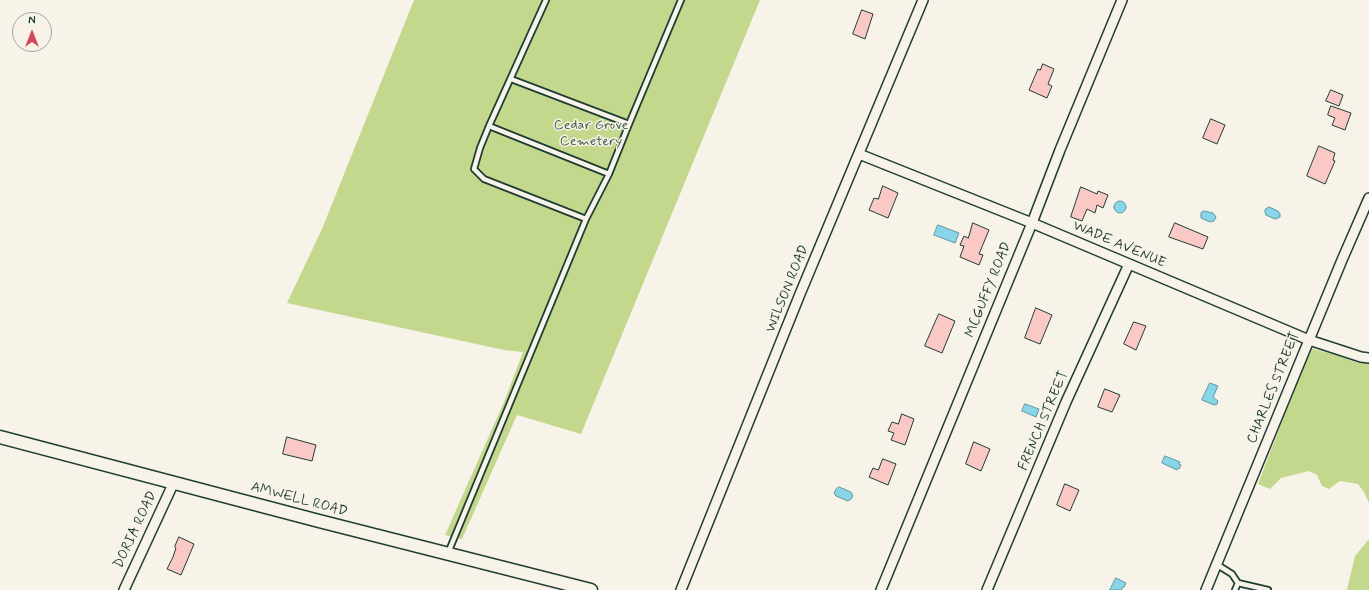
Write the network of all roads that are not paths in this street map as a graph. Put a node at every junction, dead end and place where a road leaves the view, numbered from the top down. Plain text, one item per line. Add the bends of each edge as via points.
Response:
1 (546, 0) edge
2 (682, 0) edge
3 (923, 0) edge
4 (1122, 0) edge
5 (511, 79) junction
6 (628, 124) junction
7 (489, 126) junction
8 (860, 154) junction
9 (610, 174) junction
10 (1369, 198) edge
11 (586, 218) junction
12 (1032, 223) junction
13 (1129, 264) junction
14 (1309, 340) junction
15 (1369, 358) edge
16 (0, 437) edge
17 (174, 482) junction
18 (448, 554) junction
19 (1216, 564) junction
20 (1238, 583) junction
21 (124, 590) edge
22 (591, 590) edge
23 (681, 590) edge
24 (881, 590) edge
25 (987, 590) edge
26 (1206, 590) edge
27 (1236, 590) edge
28 (1268, 590) edge

1 - 5 lane
2 - 6 lane
3 - 8 street, WILSON ROAD
4 - 12 street, MCGUFFY ROAD
5 - 6 lane
5 - 7 lane
6 - 9 lane
7 - 9 lane
7 - 11 lane via 474,169 484,179
8 - 12 street, WADE AVENUE
8 - 23 street, WILSON ROAD via 800,294
9 - 11 lane
10 - 14 street, CHARLES STREET
11 - 18 lane
12 - 13 street, WADE AVENUE
12 - 24 street, MCGUFFY ROAD
13 - 14 street, WADE AVENUE
13 - 25 street, FRENCH STREET via 1066,402
14 - 15 street, WADE AVENUE
14 - 19 street, CHARLES STREET
16 - 17 main road, AMWELL ROAD
17 - 18 main road, AMWELL ROAD
17 - 21 street, DORIA ROAD
18 - 22 main road, AMWELL ROAD
19 - 20 lane via 1232,574
19 - 26 street, CHARLES STREET
20 - 27 lane
20 - 28 lane

